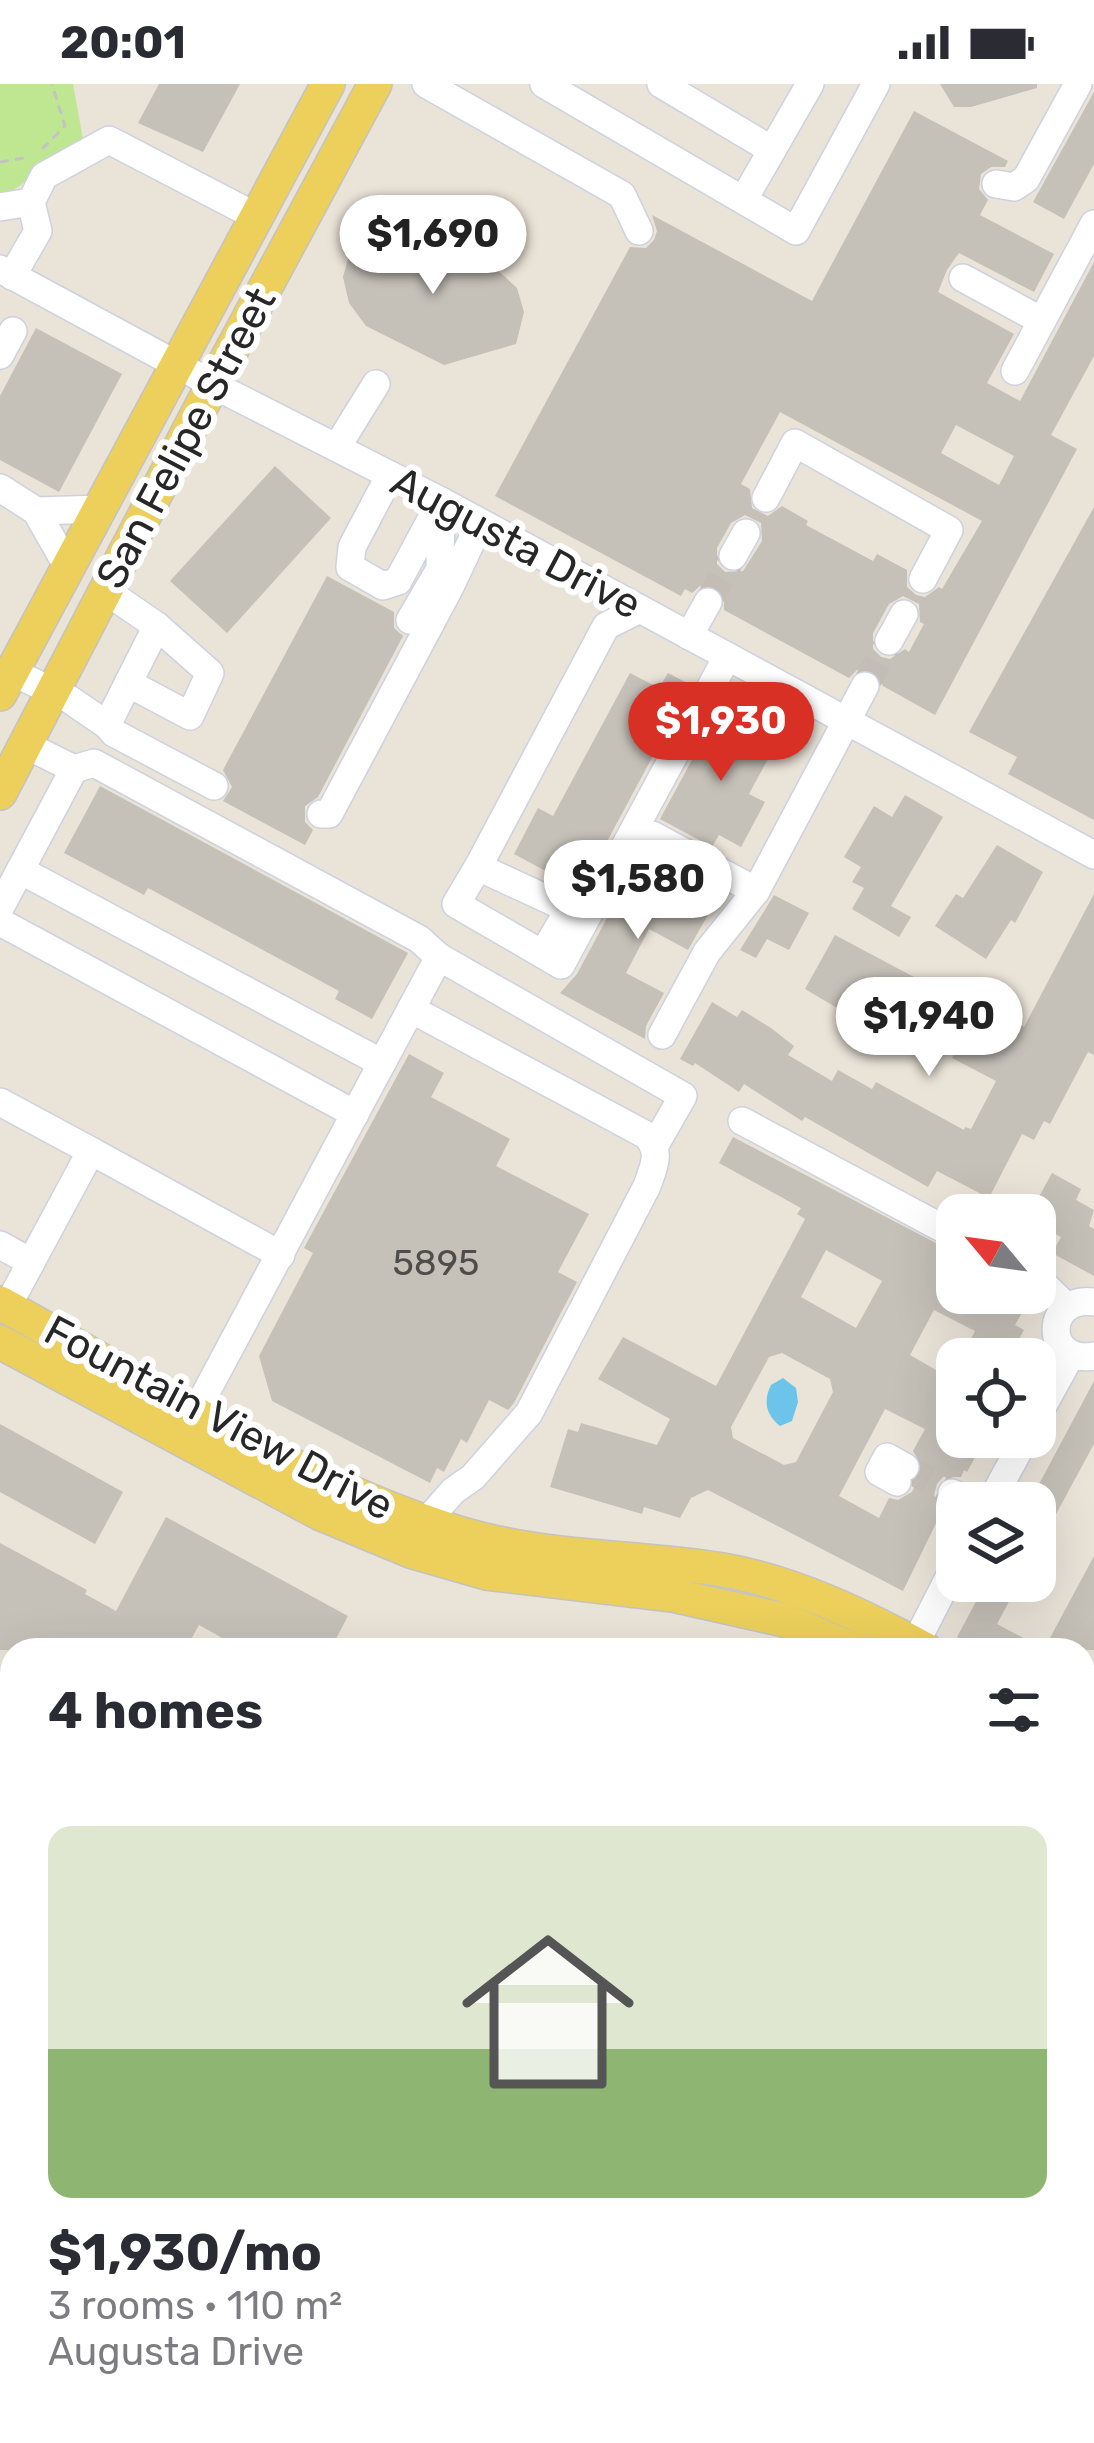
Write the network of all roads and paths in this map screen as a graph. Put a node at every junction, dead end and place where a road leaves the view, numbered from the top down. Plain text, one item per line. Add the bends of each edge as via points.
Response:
1 (52, 84) edge
2 (328, 84) edge
3 (375, 84) edge
4 (426, 84) edge
5 (661, 84) edge
6 (809, 84) edge
7 (876, 84) edge
8 (1078, 84) edge
9 (551, 86) edge
10 (772, 150) junction
11 (0, 162) edge
12 (996, 184) dead end
13 (744, 200) junction
14 (31, 202) junction
15 (0, 207) edge
16 (257, 217) junction
17 (1094, 224) edge
18 (638, 232) dead end
19 (6, 273) edge
20 (963, 278) dead end
21 (1042, 321) junction
22 (178, 366) junction
23 (1016, 371) dead end
24 (376, 384) dead end
25 (213, 385) junction
26 (337, 447) junction
27 (390, 475) junction
28 (0, 488) edge
29 (766, 498) dead end
30 (441, 501) junction
31 (100, 509) junction
32 (36, 511) junction
33 (480, 523) junction
34 (68, 567) junction
35 (923, 579) dead end
36 (106, 591) junction
37 (708, 602) tunnel mouth
38 (640, 609) junction
39 (904, 614) dead end
40 (410, 620) dead end
41 (157, 626) junction
42 (689, 636) junction
43 (890, 640) tunnel mouth
44 (727, 657) junction
45 (6, 683) edge
46 (128, 683) junction
47 (865, 686) tunnel mouth
48 (54, 691) junction
49 (846, 722) junction
50 (107, 725) junction
51 (26, 745) junction
52 (74, 770) junction
53 (214, 786) dead end
54 (0, 793) edge
55 (321, 814) dead end
56 (652, 836) dead end
57 (1094, 855) edge
58 (478, 867) junction
59 (20, 870) junction
60 (756, 891) junction
61 (0, 908) edge
62 (0, 922) edge
63 (543, 954) junction
64 (439, 957) junction
65 (411, 1009) junction
66 (662, 1035) dead end
67 (382, 1063) junction
68 (0, 1102) edge
69 (355, 1114) junction
70 (742, 1121) dead end
71 (655, 1145) junction
72 (92, 1150) junction
73 (936, 1225) edge
74 (0, 1245) edge
75 (281, 1255) junction
76 (31, 1262) junction
77 (1080, 1304) edge
78 (3, 1305) edge
79 (0, 1342) edge
80 (1082, 1355) edge
81 (1056, 1391) edge
82 (194, 1413) junction
83 (419, 1537) junction
84 (596, 1570) junction
85 (939, 1602) edge
86 (826, 1638) edge
87 (897, 1638) edge
88 (923, 1638) edge

1 - 11 path via 64,126 34,157
2 - 16 main road, San Felipe Street
3 - 25 main road, San Felipe Street
4 - 18 street via 622,195
5 - 10 street
6 - 10 street
7 - 13 street via 796,231
8 - 12 street via 1026,179
9 - 13 street
10 - 13 street
14 - 15 street
14 - 16 street via 44,176 109,140
14 - 19 street via 38,230
16 - 22 main road, San Felipe Street
17 - 21 street
19 - 22 street, Augusta Drive
20 - 21 street
21 - 23 street
22 - 25 street, Augusta Drive
22 - 31 main road, San Felipe Street
24 - 26 street
25 - 26 street, Augusta Drive
25 - 36 main road, San Felipe Street
26 - 27 street, Augusta Drive
27 - 30 street, Augusta Drive
27 - 30 street via 352,547 350,567 383,586 398,581
28 - 32 street
29 - 35 street via 795,443 949,530
30 - 33 street, Augusta Drive
30 - 40 street via 440,569
31 - 32 street
31 - 34 main road, San Felipe Street
32 - 34 street
33 - 38 street, Augusta Drive
33 - 55 street via 329,814
34 - 45 main road, San Felipe Street
36 - 41 street
36 - 48 main road, San Felipe Street
37 - 42 street
38 - 42 street, Augusta Drive
38 - 58 street via 606,626
39 - 43 street
41 - 46 street
41 - 46 street via 210,674 190,716
42 - 44 street, Augusta Drive
44 - 49 street, Augusta Drive
44 - 63 street via 566,958 559,965
45 - 48 street
46 - 50 street
47 - 49 street
48 - 50 street
48 - 51 main road, San Felipe Street
49 - 57 street, Augusta Drive
49 - 60 street
50 - 53 street
51 - 52 street
51 - 54 main road, San Felipe Street
52 - 59 street
52 - 64 street via 94,763
56 - 60 street
58 - 63 street via 456,904
58 - 63 street via 569,909
59 - 61 street
59 - 67 street
60 - 66 street via 707,952
62 - 69 street
64 - 65 street
64 - 71 street via 683,1096
65 - 67 street
65 - 71 street
67 - 69 street
68 - 72 street
69 - 75 street
70 - 73 street
71 - 83 street via 647,1186 529,1413
72 - 75 street
72 - 76 street
74 - 76 street
75 - 82 street
76 - 78 street
77 - 80 street via 1056,1322 1056,1332 1064,1349
78 - 82 main road, Fountain View Drive
79 - 83 main road, Fountain View Drive via 319,1513
80 - 81 street
82 - 83 main road, Fountain View Drive
83 - 84 main road, Fountain View Drive via 487,1539
84 - 86 main road, Fountain View Drive
84 - 87 main road, Fountain View Drive via 727,1571 817,1599
85 - 88 street

